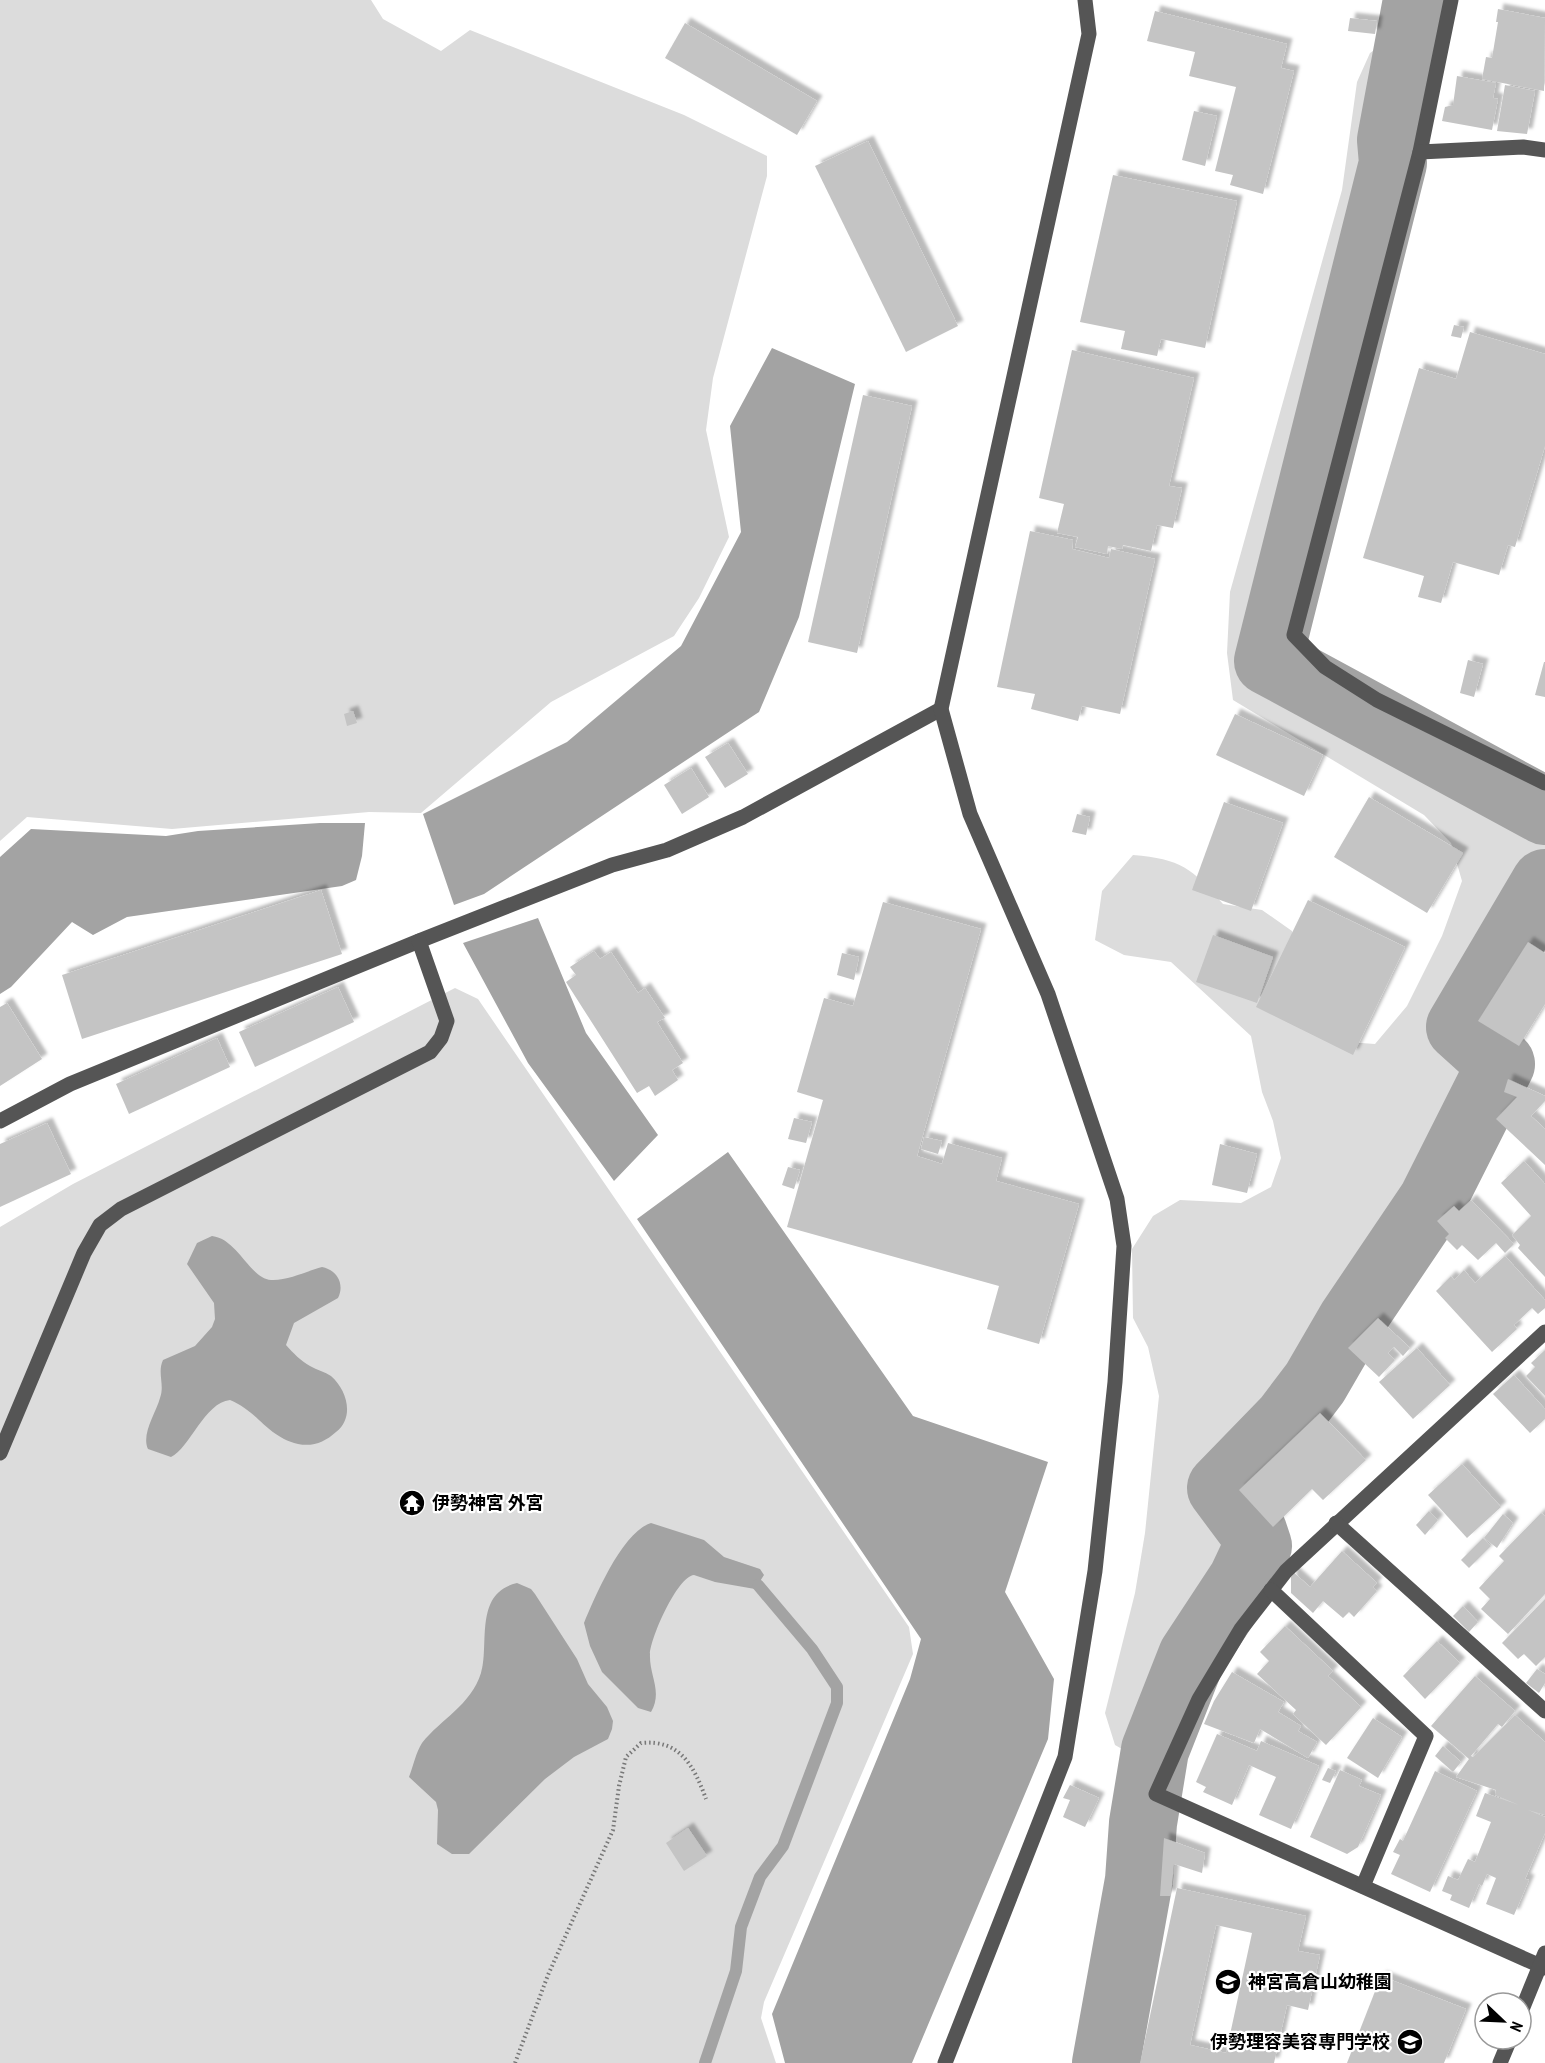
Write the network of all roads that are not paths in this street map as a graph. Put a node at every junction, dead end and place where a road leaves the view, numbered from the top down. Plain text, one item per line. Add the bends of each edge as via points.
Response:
1 (1085, 0) edge
2 (1451, 0) edge
3 (1545, 150) edge
4 (1420, 152) junction
5 (941, 709) junction
6 (1545, 783) edge
7 (418, 941) junction
8 (0, 1121) edge
9 (1545, 1332) edge
10 (0, 1453) edge
11 (1336, 1523) junction
12 (1271, 1590) junction
13 (1545, 1711) edge
14 (1363, 1886) junction
15 (1543, 1962) edge
16 (1530, 1991) edge
17 (945, 2063) edge

1 - 5 street via 1089,34
2 - 4 street
3 - 4 street via 1523,147
4 - 6 street via 1294,635 1325,667 1377,700
5 - 7 street via 732,822 667,850 612,865
5 - 17 street via 970,814 1048,994 1117,1199 1124,1246 1115,1383 1095,1571 1065,1757
7 - 8 street via 70,1084
7 - 10 street via 447,1021 436,1045 430,1052 121,1209 100,1225 84,1253
9 - 11 street
11 - 12 street
11 - 13 street
12 - 14 street via 1426,1736
12 - 14 street via 1241,1629 1199,1699 1156,1794
14 - 15 street
15 - 16 street

